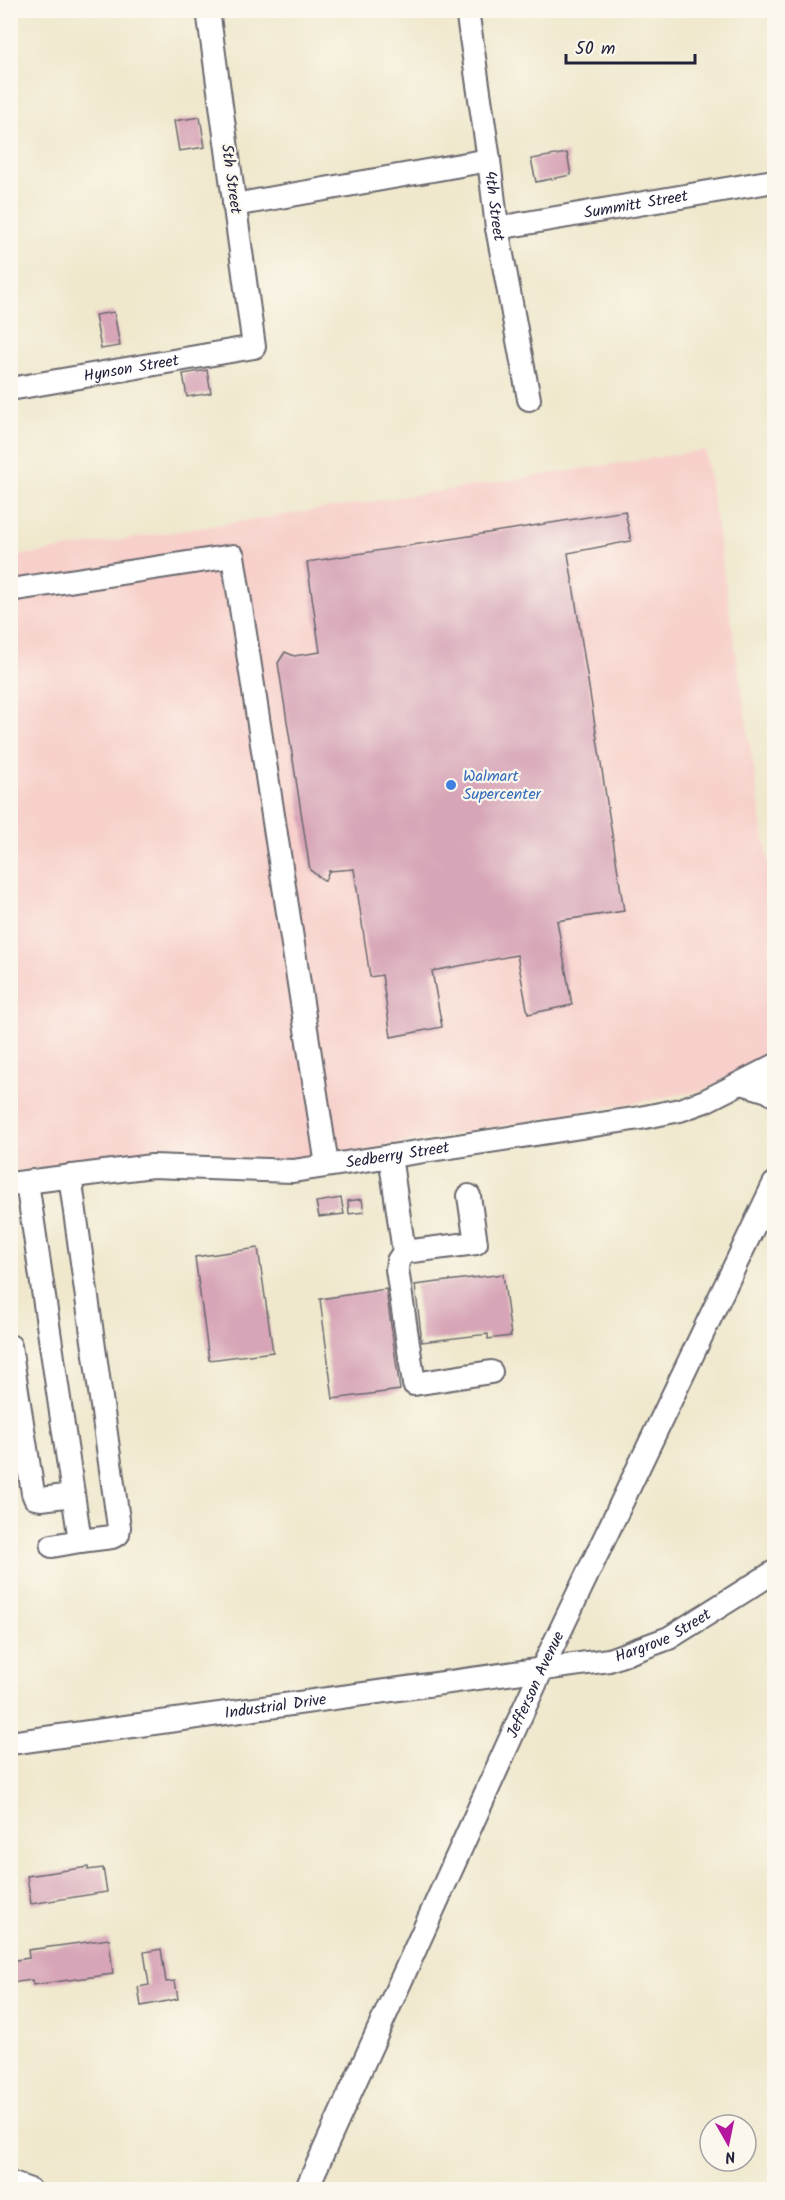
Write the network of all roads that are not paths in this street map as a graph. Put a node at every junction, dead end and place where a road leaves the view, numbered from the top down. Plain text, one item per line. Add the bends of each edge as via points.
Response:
1 (208, 10) edge
2 (467, 10) edge
3 (489, 160) junction
4 (774, 181) edge
5 (234, 205) junction
6 (497, 228) junction
7 (254, 347) joint
8 (10, 389) edge
9 (530, 399) dead end
10 (10, 590) edge
11 (774, 1066) edge
12 (742, 1083) junction
13 (774, 1095) edge
14 (390, 1156) junction
15 (327, 1166) junction
16 (70, 1176) junction
17 (19, 1183) edge
18 (774, 1184) edge
19 (469, 1196) dead end
20 (404, 1252) junction
21 (10, 1346) edge
22 (491, 1372) dead end
23 (73, 1495) junction
24 (80, 1541) junction
25 (52, 1546) dead end
26 (774, 1572) edge
27 (542, 1669) junction
28 (10, 1743) edge
29 (10, 2183) edge
30 (29, 2189) edge
31 (306, 2190) edge

1 - 5 street, 5th Street
2 - 3 street, 4th Street
3 - 5 street
3 - 6 street, 4th Street
4 - 6 street, Summitt Street
5 - 7 street, 5th Street
6 - 9 street, 4th Street
7 - 8 street, Hynson Street
10 - 15 street via 233,556
11 - 12 street, Sedberry Street
12 - 13 street
12 - 14 street, Sedberry Street via 705,1101 661,1115
14 - 15 street, Sedberry Street
14 - 20 street
15 - 16 street, Sedberry Street via 275,1172 152,1166
16 - 17 street, Sedberry Street
16 - 24 street via 119,1527 118,1534 112,1537
17 - 23 street
18 - 27 street, Jefferson Avenue
19 - 20 street via 476,1243
20 - 22 street via 397,1269 414,1384
21 - 23 street via 35,1498
23 - 24 street
24 - 25 street
26 - 27 street, Hargrove Street via 669,1638 609,1660
27 - 28 street, Industrial Drive
27 - 31 street, Jefferson Avenue
29 - 30 street

